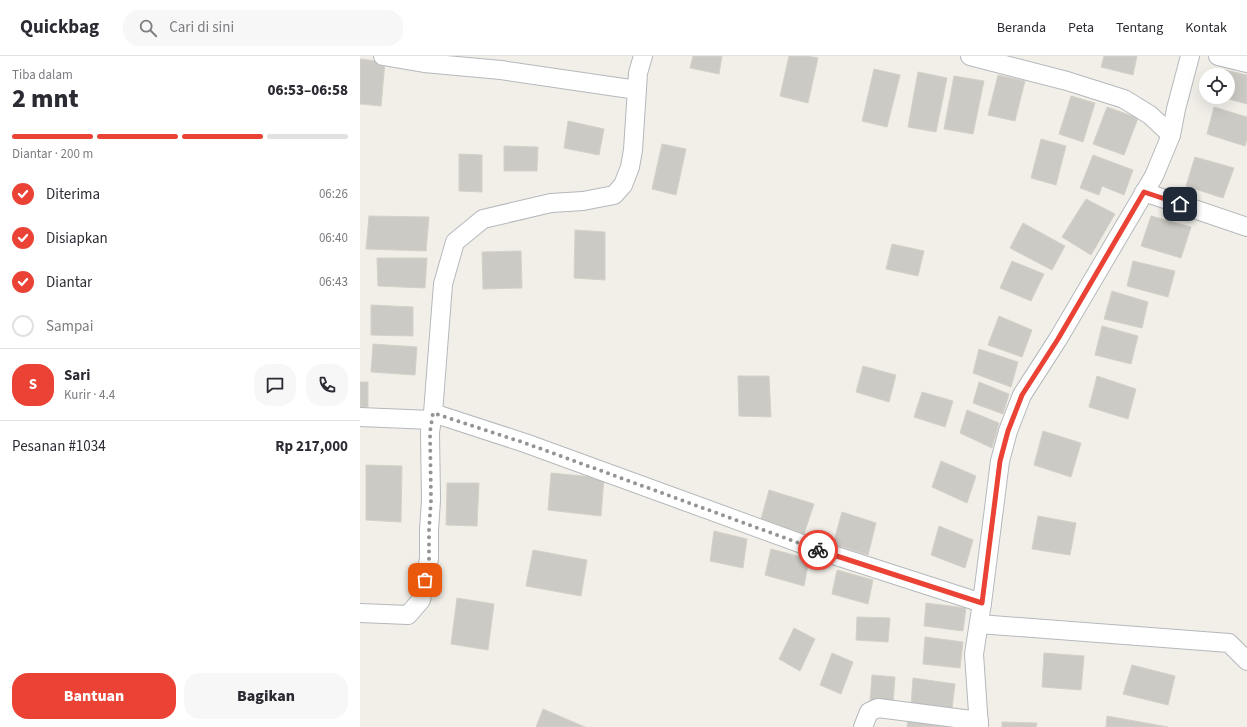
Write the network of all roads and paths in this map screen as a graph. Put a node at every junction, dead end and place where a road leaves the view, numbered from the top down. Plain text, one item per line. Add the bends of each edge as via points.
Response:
1 (383, 56) edge
2 (643, 56) edge
3 (970, 56) edge
4 (1190, 56) edge
5 (1218, 56) edge
6 (994, 59) edge
7 (502, 63) edge
8 (1247, 63) edge
9 (637, 90) junction
10 (1171, 135) junction
11 (1144, 192) junction
12 (1247, 227) edge
13 (432, 416) junction
14 (360, 418) edge
15 (982, 603) junction
16 (360, 613) edge
17 (979, 624) junction
18 (1247, 661) edge
19 (979, 724) edge
20 (863, 727) edge

1 - 7 street via 424,63
2 - 9 street
3 - 6 street
4 - 10 street
5 - 8 street
6 - 10 street via 1124,99 1150,115
7 - 9 street
9 - 13 street via 630,167 623,185 614,195 583,201 551,203 483,219 455,242 443,284
10 - 11 street via 1154,176
11 - 12 street
11 - 15 street via 1058,339 1022,395 1000,461
13 - 14 street
13 - 15 street via 533,446 819,550
13 - 16 street via 429,559 421,600 408,615
15 - 17 street
17 - 18 street via 1229,643
17 - 19 street via 974,654
19 - 20 street via 878,708 869,712

